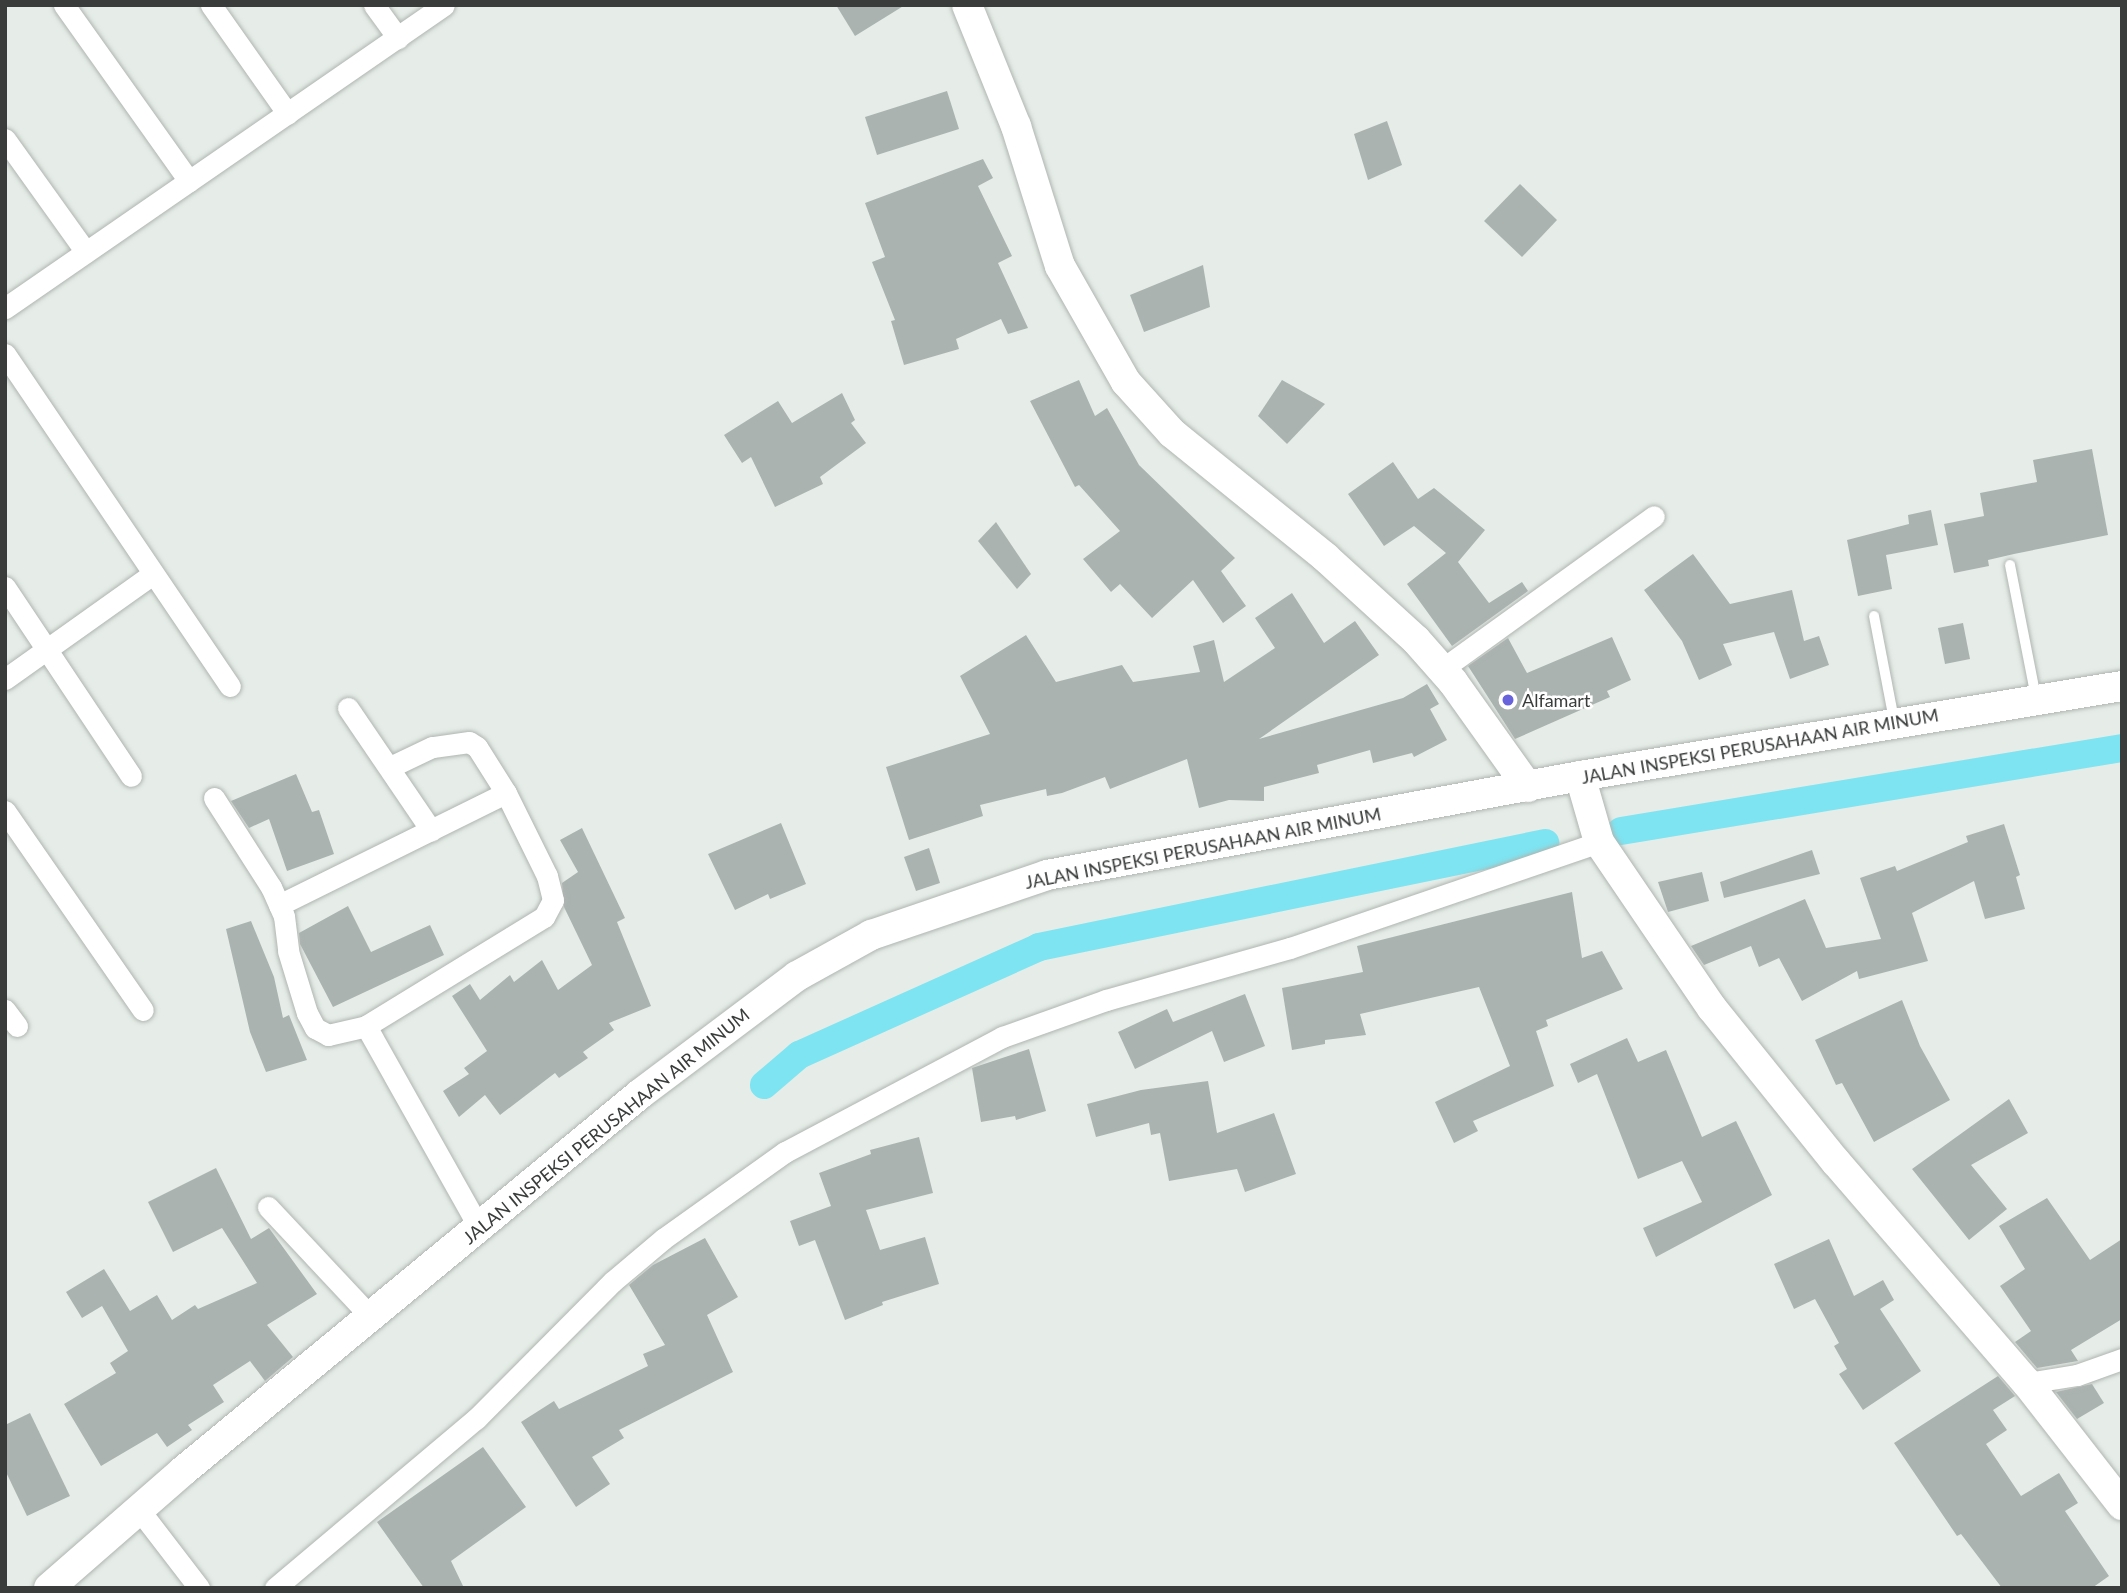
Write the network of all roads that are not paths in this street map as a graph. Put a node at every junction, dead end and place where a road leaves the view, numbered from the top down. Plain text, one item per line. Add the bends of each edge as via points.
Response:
1 (64, 5) edge
2 (211, 5) edge
3 (374, 5) edge
4 (444, 5) edge
5 (967, 5) edge
6 (398, 38) junction
7 (288, 114) junction
8 (5, 139) edge
9 (190, 181) junction
10 (86, 253) junction
11 (5, 308) edge
12 (5, 354) edge
13 (1654, 516) dead end
14 (2010, 565) dead end
15 (153, 574) junction
16 (5, 587) edge
17 (1874, 616) dead end
18 (47, 650) junction
19 (1442, 669) junction
20 (5, 679) edge
21 (230, 686) dead end
22 (2122, 686) edge
23 (2036, 700) junction
24 (348, 708) dead end
25 (1894, 723) junction
26 (390, 767) junction
27 (131, 776) dead end
28 (1580, 776) junction
29 (1528, 787) junction
30 (506, 793) junction
31 (214, 798) dead end
32 (5, 811) edge
33 (431, 831) junction
34 (1599, 842) junction
35 (279, 905) junction
36 (143, 1010) dead end
37 (366, 1026) junction
38 (268, 1207) dead end
39 (479, 1227) junction
40 (370, 1317) junction
41 (2122, 1359) edge
42 (2027, 1383) junction
43 (2122, 1505) edge
44 (140, 1511) junction
45 (49, 1588) edge
46 (199, 1588) edge
47 (275, 1588) edge

1 - 9 street
2 - 7 street
3 - 6 street
4 - 6 street
5 - 19 street via 1016,127 1060,267 1126,382 1172,433 1325,557
6 - 7 street
7 - 9 street
8 - 10 street
9 - 10 street
10 - 11 street
12 - 15 street
13 - 19 street
14 - 23 lane
15 - 18 street
15 - 21 street
16 - 18 street
17 - 25 lane
18 - 20 street
18 - 27 street
19 - 29 street
22 - 23 street, JALAN INSPEKSI PERUSAHAAN AIR MINUM
23 - 25 street, JALAN INSPEKSI PERUSAHAAN AIR MINUM
24 - 26 street
25 - 28 street, JALAN INSPEKSI PERUSAHAAN AIR MINUM
26 - 30 street via 432,747 470,742
26 - 33 street
28 - 29 street, JALAN INSPEKSI PERUSAHAAN AIR MINUM
28 - 34 street
29 - 39 street, JALAN INSPEKSI PERUSAHAAN AIR MINUM via 1047,875 871,935 797,976 720,1031
30 - 33 street
30 - 37 street via 547,876 552,906 544,917
31 - 35 street
32 - 36 street
33 - 35 street
34 - 42 street via 1712,1008 1836,1162
34 - 47 street via 1290,948 1106,1000 1002,1037 785,1152 663,1239 612,1282 475,1419
35 - 37 street via 288,951 315,1028 328,1035
37 - 39 street
38 - 40 street
39 - 40 street, JALAN INSPEKSI PERUSAHAAN AIR MINUM
40 - 44 street, JALAN INSPEKSI PERUSAHAAN AIR MINUM
41 - 42 street via 2077,1375
42 - 43 street
44 - 45 street, JALAN INSPEKSI PERUSAHAAN AIR MINUM
44 - 46 street

